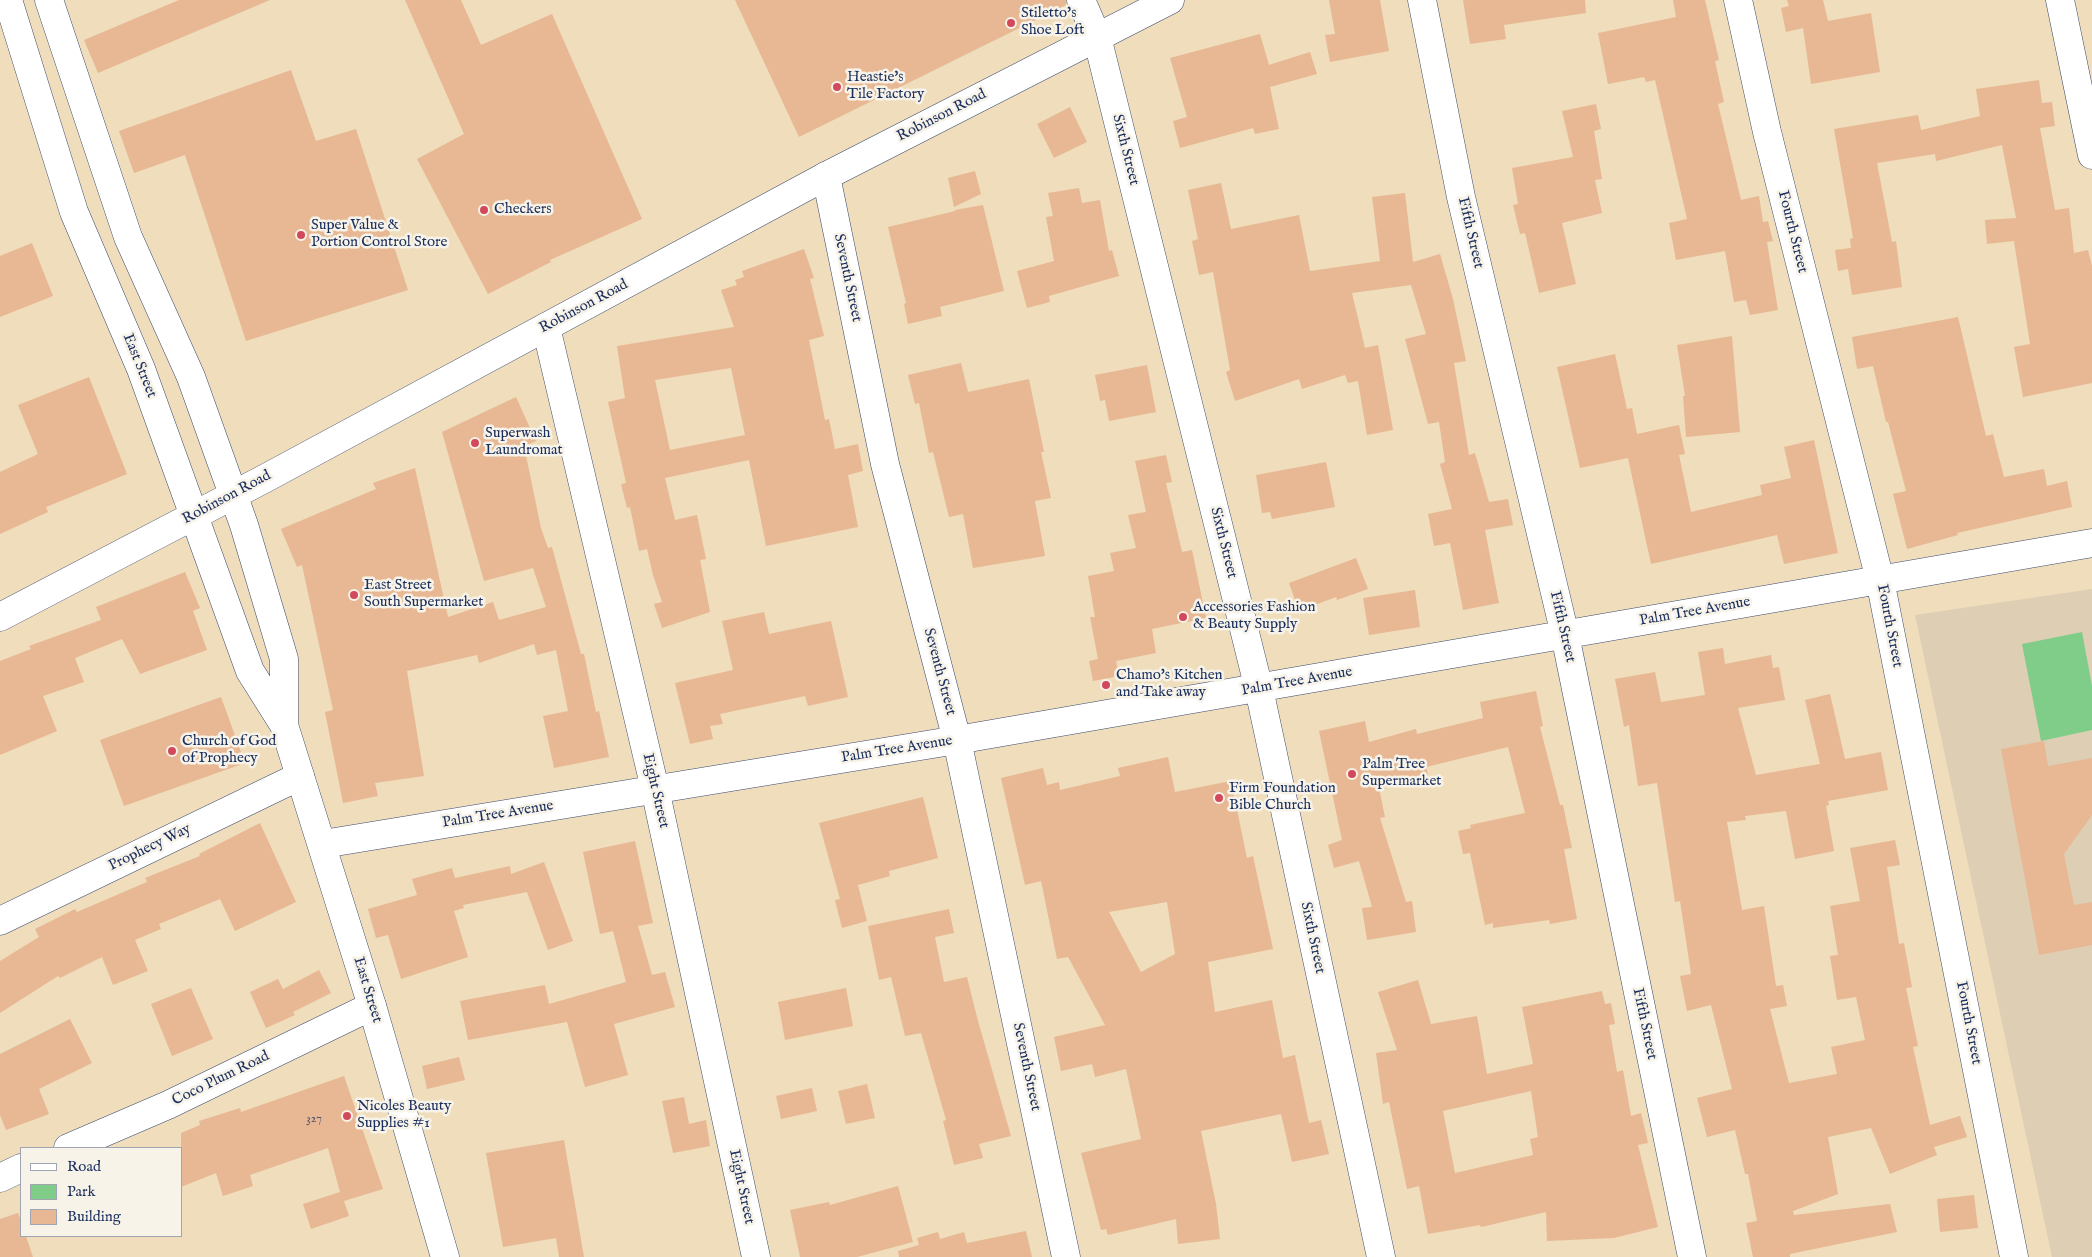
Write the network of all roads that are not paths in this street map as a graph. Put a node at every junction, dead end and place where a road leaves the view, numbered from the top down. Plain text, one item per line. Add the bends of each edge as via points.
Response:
1 (8, 0) edge
2 (50, 0) edge
3 (1081, 0) edge
4 (1170, 0) edge
5 (1422, 0) edge
6 (1738, 0) edge
7 (2060, 0) edge
8 (1097, 37) junction
9 (2092, 155) edge
10 (826, 176) junction
11 (546, 327) junction
12 (234, 495) junction
13 (195, 516) junction
14 (2092, 543) edge
15 (1880, 580) junction
16 (0, 617) edge
17 (1565, 634) junction
18 (1259, 689) junction
19 (284, 725) junction
20 (957, 740) junction
21 (300, 776) junction
22 (655, 789) junction
23 (322, 844) junction
24 (0, 921) edge
25 (372, 1006) junction
26 (70, 1147) edge
27 (20, 1168) edge
28 (0, 1178) edge
29 (445, 1257) edge
30 (756, 1257) edge
31 (1066, 1257) edge
32 (1380, 1257) edge
33 (1692, 1257) edge
34 (2014, 1257) edge

1 - 13 street, East Street via 74,212 141,369
2 - 12 street, East Street via 128,237 191,377
3 - 8 street, Sixth Street
4 - 8 street, Robinson Road
5 - 17 street, Fifth Street via 1462,197
6 - 15 street, Fourth Street via 1767,132
7 - 9 street
8 - 10 street, Robinson Road
8 - 18 street, Sixth Street
10 - 11 street, Robinson Road
10 - 20 street, Seventh Street via 885,464
11 - 12 street, Robinson Road
11 - 22 street, Eight Street
12 - 13 street, Robinson Road
12 - 19 street, East Street via 284,659
13 - 16 street, Robinson Road
13 - 19 street, East Street via 250,671
14 - 15 street, Palm Tree Avenue
15 - 17 street, Palm Tree Avenue
15 - 34 street, Fourth Street
17 - 18 street, Palm Tree Avenue
17 - 33 street, Fifth Street
18 - 20 street, Palm Tree Avenue
18 - 32 street, Sixth Street
19 - 21 street, East Street
20 - 22 street, Palm Tree Avenue
20 - 31 street, Seventh Street
21 - 23 street, East Street
21 - 24 street, Prophecy Way
22 - 23 street, Palm Tree Avenue
22 - 30 street, Eight Street
23 - 25 street, East Street
25 - 26 street, Coco Plum Road via 168,1105
25 - 29 street, East Street
27 - 28 street

